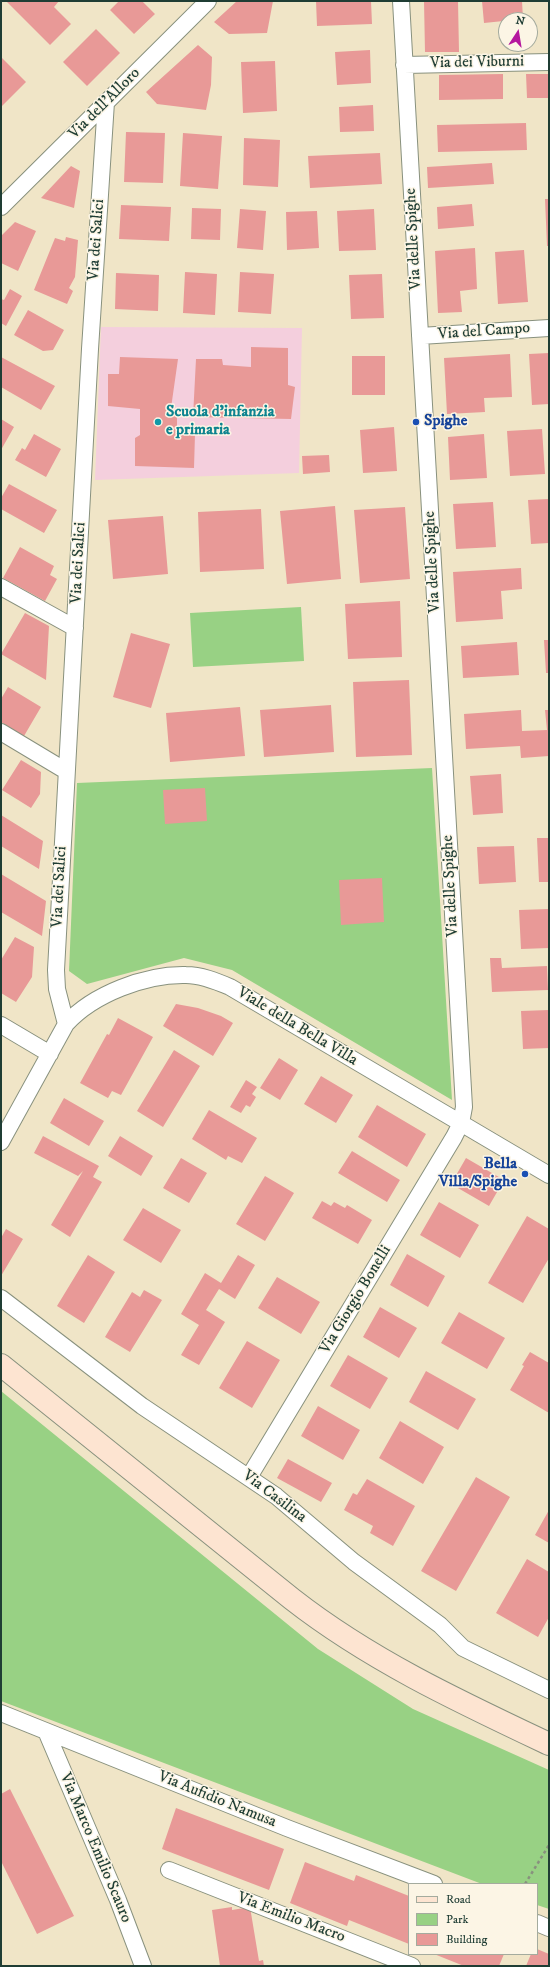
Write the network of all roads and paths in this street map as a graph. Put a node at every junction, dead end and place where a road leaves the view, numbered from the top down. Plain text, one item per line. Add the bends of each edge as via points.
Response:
1 (208, 1) edge
2 (401, 1) edge
3 (549, 62) edge
4 (404, 65) junction
5 (106, 102) junction
6 (1, 206) edge
7 (549, 328) edge
8 (420, 336) junction
9 (1, 587) edge
10 (75, 628) junction
11 (1, 732) edge
12 (66, 771) junction
13 (66, 1024) junction
14 (1, 1025) edge
15 (50, 1054) junction
16 (461, 1123) junction
17 (1, 1142) edge
18 (549, 1175) edge
19 (1, 1298) edge
20 (1, 1365) edge
21 (249, 1477) junction
22 (549, 1690) edge
23 (1, 1713) edge
24 (46, 1731) junction
25 (549, 1744) edge
26 (549, 1845) edge
27 (169, 1870) dead end
28 (431, 1883) edge
29 (526, 1883) edge
30 (538, 1924) edge
31 (549, 1928) edge
32 (143, 1966) edge
33 (412, 1966) edge

1 - 5 street, Via dell'Alloro
2 - 4 street, Via delle Spighe
3 - 4 street, Via dei Viburni
4 - 8 street, Via delle Spighe
5 - 6 street, Via dell'Alloro
5 - 10 street, Via dei Salici
7 - 8 street, Via del Campo
8 - 16 street, Via delle Spighe via 464,1107
9 - 10 street
10 - 12 street, Via dei Salici
11 - 12 street
12 - 13 street, Via dei Salici via 56,970
13 - 15 street, Viale della Bella Villa
13 - 16 street, Viale della Bella Villa via 91,1002 144,980 166,975 202,977 230,987
14 - 15 street
15 - 17 street
16 - 18 street, Viale della Bella Villa
16 - 21 street, Via Giorgio Bonelli
19 - 21 street, Via Casilina via 142,1406
20 - 25 main road via 292,1599 337,1632 444,1694
21 - 22 street, Via Casilina via 276,1496 354,1562 422,1611 464,1648
23 - 24 street, Via Aufidio Namusa
24 - 28 street, Via Aufidio Namusa
24 - 32 street, Via Marco Emilio Scauro via 118,1900
26 - 29 path
27 - 33 street, Via Emilio Macro
30 - 31 street

